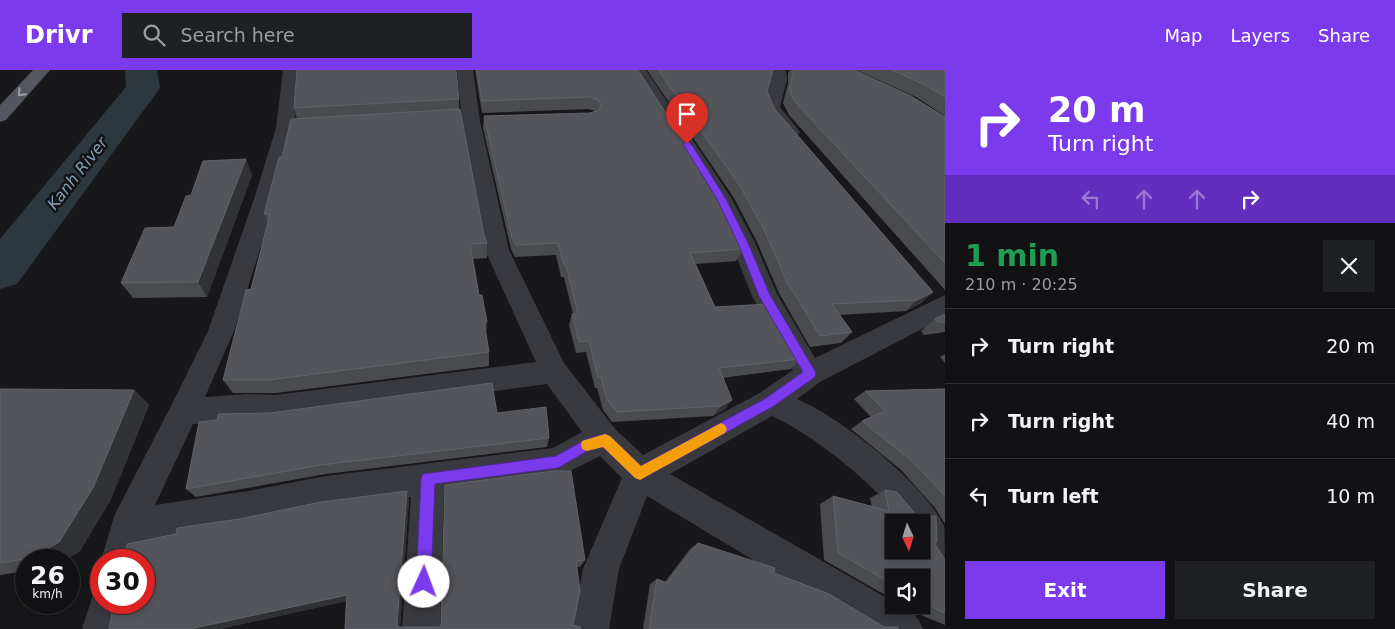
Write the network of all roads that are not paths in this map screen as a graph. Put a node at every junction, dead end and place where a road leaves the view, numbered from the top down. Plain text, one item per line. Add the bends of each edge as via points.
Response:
1 (42, 70) edge
2 (291, 70) edge
3 (465, 70) edge
4 (638, 70) edge
5 (778, 70) edge
6 (0, 116) edge
7 (802, 146) edge
8 (938, 301) edge
9 (554, 371) junction
10 (810, 374) junction
11 (770, 402) junction
12 (184, 411) junction
13 (605, 440) junction
14 (640, 474) junction
15 (428, 478) junction
16 (127, 526) junction
17 (122, 549) edge
18 (945, 558) edge
19 (105, 614) edge
20 (102, 629) edge
21 (421, 629) edge
22 (590, 629) edge
23 (904, 629) edge

1 -> 6 main road
2 - 12 street via 289,101 294,127 265,199 221,331
3 - 9 street via 497,250
4 - 10 street via 721,199 765,296
5 - 7 street via 778,87 771,107
8 - 10 street
9 - 12 street via 276,408
9 - 13 street
10 - 11 street
11 - 14 street
11 - 18 street via 799,414 865,460 909,504
12 - 16 street
13 - 14 street
13 - 15 street via 586,445 558,462
14 - 22 street via 600,569
14 - 23 street
15 - 16 street
15 - 21 street
16 - 17 street
19 - 20 street

